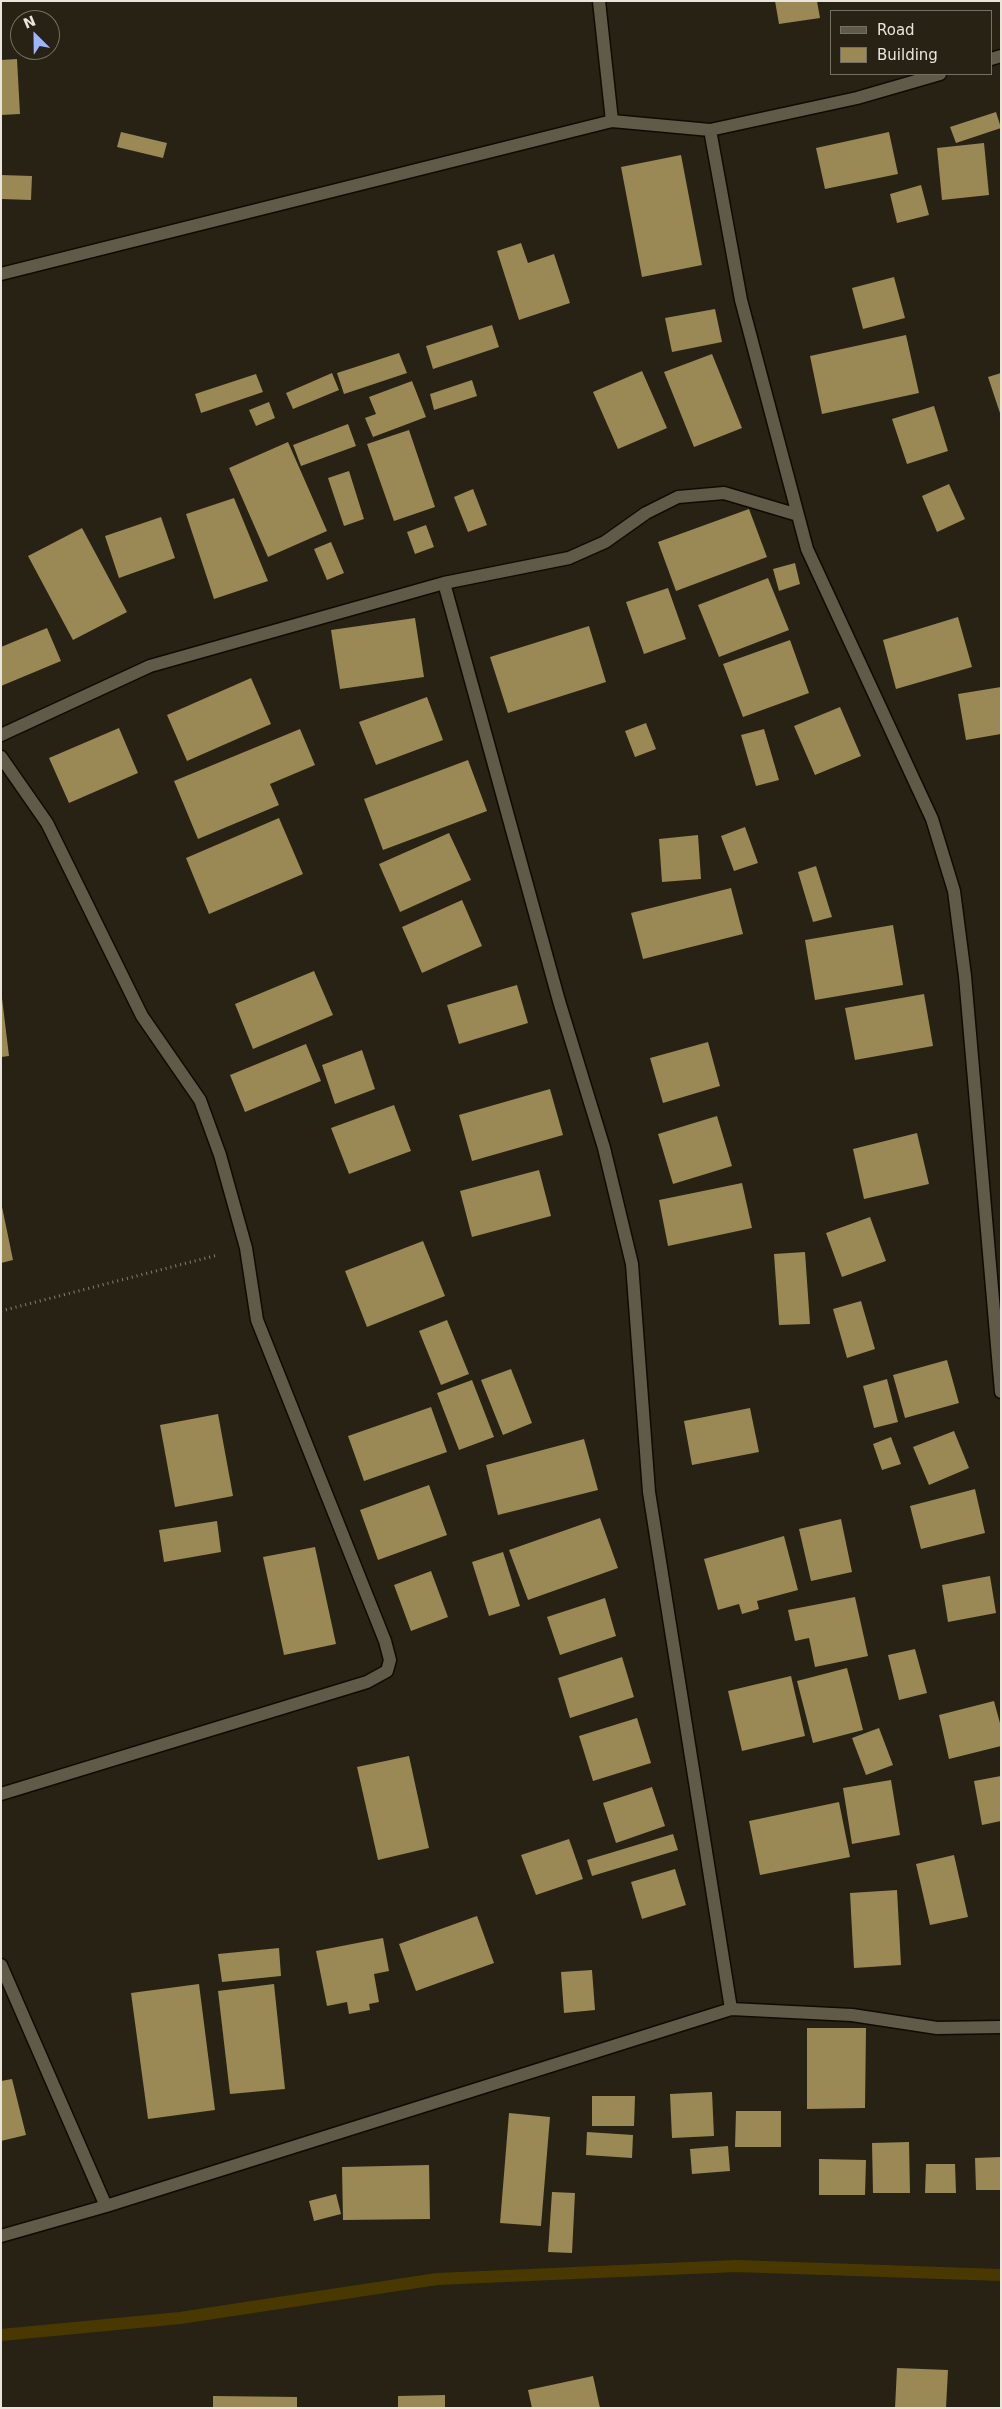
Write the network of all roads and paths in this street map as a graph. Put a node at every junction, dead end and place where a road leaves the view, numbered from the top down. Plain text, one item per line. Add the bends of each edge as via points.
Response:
1 (599, 1) edge
2 (937, 75) edge
3 (612, 121) junction
4 (710, 130) junction
5 (1, 274) edge
6 (798, 515) junction
7 (444, 583) junction
8 (1, 735) edge
9 (1, 757) edge
10 (246, 1248) junction
11 (1, 1312) edge
12 (1001, 1392) edge
13 (1, 1794) edge
14 (1, 1965) edge
15 (731, 2009) junction
16 (1001, 2027) edge
17 (106, 2206) junction
18 (1, 2236) edge

1 - 3 street
2 - 4 street via 857,98
3 - 4 street
3 - 5 street
4 - 6 street via 741,300
6 - 7 street via 724,493 678,497 646,513 605,542 569,558
6 - 12 street via 807,549 932,819 954,892 965,976
7 - 8 street via 150,666
7 - 15 street via 559,1001 604,1148 632,1264 649,1492
9 - 10 street via 47,823 142,1016 200,1100 220,1155
10 - 11 path
10 - 13 street via 257,1320 384,1641 390,1660 387,1671 367,1682
14 - 17 street
15 - 16 street via 852,2015 937,2028
15 - 17 street
17 - 18 street

